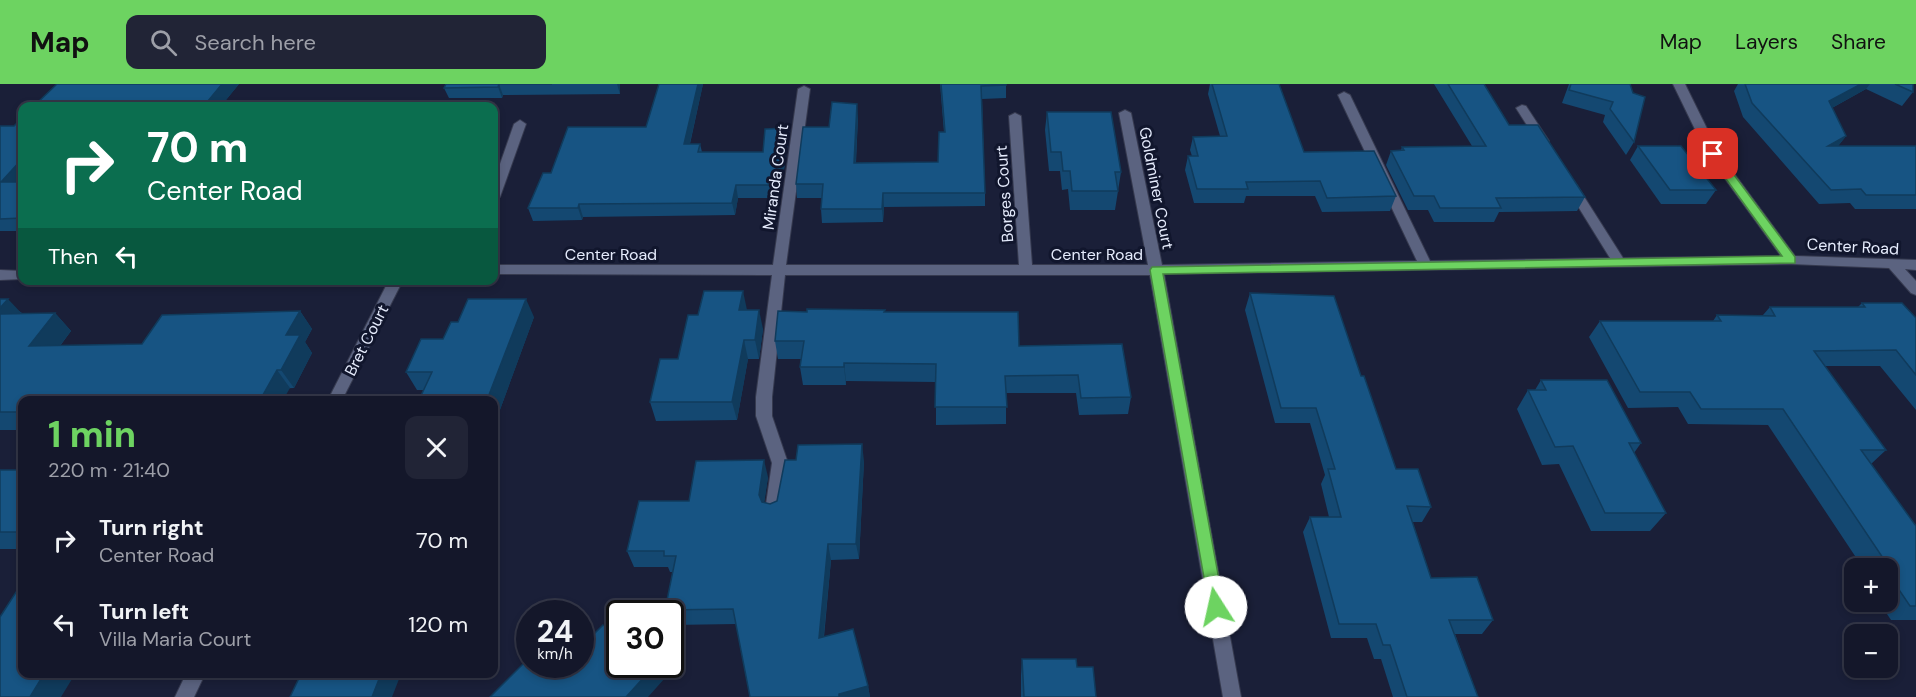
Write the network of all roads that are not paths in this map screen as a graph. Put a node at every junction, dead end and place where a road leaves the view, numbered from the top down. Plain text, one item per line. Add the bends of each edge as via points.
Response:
1 (1679, 84) edge
2 (804, 89) dead end
3 (1344, 95) dead end
4 (1522, 108) dead end
5 (1125, 114) dead end
6 (1016, 116) dead end
7 (520, 124) dead end
8 (1553, 156) edge
9 (1565, 176) edge
10 (498, 186) edge
11 (1791, 260) junction
12 (1619, 262) junction
13 (1425, 264) junction
14 (1894, 266) junction
15 (1916, 266) edge
16 (498, 270) edge
17 (778, 270) junction
18 (1026, 270) junction
19 (1156, 270) junction
20 (18, 275) edge
21 (2, 277) edge
22 (393, 285) edge
23 (1916, 290) edge
24 (337, 396) edge
25 (773, 511) edge
26 (194, 678) edge
27 (184, 697) edge
28 (1232, 697) edge

1 - 11 street via 1713,154
2 - 17 street, Miranda Court
3 - 13 street
4 - 8 street
5 - 19 street, Goldminer Court
6 - 18 street, Borges Court
7 - 10 street
9 - 12 street
11 - 12 street, Center Road
11 - 14 street, Center Road
12 - 13 street, Center Road
13 - 19 street, Center Road
14 - 15 street, Center Road
14 - 23 street
16 - 17 street, Center Road
17 - 18 street, Center Road
17 - 25 street, Miranda Court via 764,398 764,416 780,463
18 - 19 street, Center Road
19 - 28 street, Goldminer Court
20 - 21 street
22 - 24 street, Bret Court
26 - 27 street

